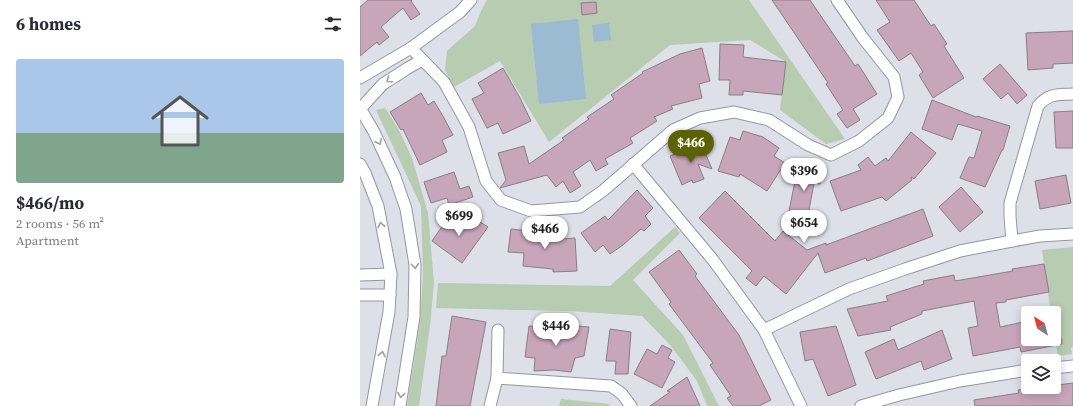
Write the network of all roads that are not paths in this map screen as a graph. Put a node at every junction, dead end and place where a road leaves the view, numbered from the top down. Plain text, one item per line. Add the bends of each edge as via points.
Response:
1 (471, 0) edge
2 (837, 0) edge
3 (411, 48) junction
4 (422, 60) junction
5 (360, 78) edge
6 (1073, 94) edge
7 (360, 108) edge
8 (360, 164) edge
9 (633, 164) junction
10 (1073, 234) edge
11 (1012, 241) junction
12 (360, 274) edge
13 (390, 274) junction
14 (360, 295) edge
15 (390, 296) junction
16 (498, 330) dead end
17 (764, 330) junction
18 (1073, 366) edge
19 (1061, 367) edge
20 (1021, 371) edge
21 (497, 378) junction
22 (372, 406) edge
23 (400, 406) edge
24 (490, 406) edge
25 (631, 406) edge
26 (801, 406) edge
27 (862, 406) edge

1 - 3 street via 460,12
2 - 9 street via 894,77 898,97 888,118 859,141 831,155 808,145 769,120 734,112 700,118 673,130
3 - 4 street
3 - 5 street
4 -> 7 street via 383,84
4 - 9 street via 444,82 469,127 486,181 501,200 531,210 580,207
6 - 11 street via 1052,95 1038,106 1010,203
7 -> 23 street via 395,177 406,209 415,265 414,317
13 -> 8 street via 378,206
9 - 17 street via 713,260
10 - 11 street
11 - 17 street via 960,251 849,289
12 - 13 street
13 - 15 street
14 - 15 street
22 -> 15 street
16 - 21 street
17 - 26 street
18 - 19 street
20 - 27 street via 960,381
21 - 24 street
21 - 25 street via 611,386 622,394

